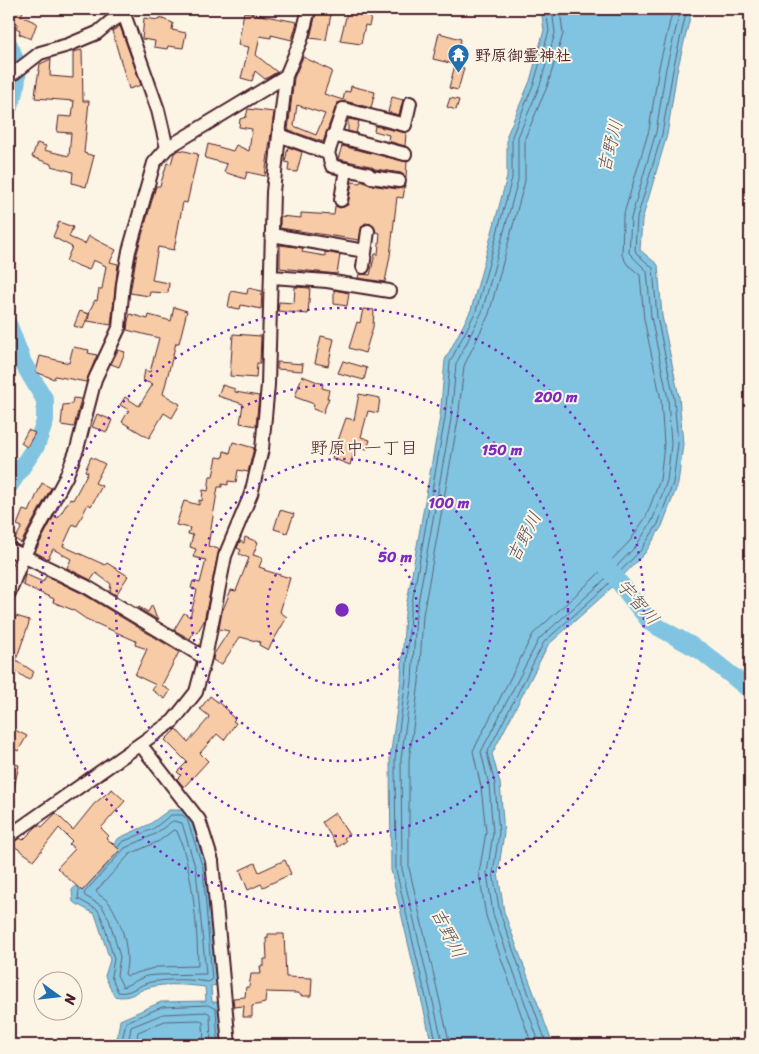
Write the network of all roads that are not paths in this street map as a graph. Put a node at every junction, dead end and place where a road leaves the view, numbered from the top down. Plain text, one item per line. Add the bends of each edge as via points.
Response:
1 (308, 9) edge
2 (125, 11) edge
3 (12, 75) edge
4 (286, 76) junction
5 (410, 103) dead end
6 (333, 134) junction
7 (279, 135) junction
8 (167, 148) junction
9 (328, 153) junction
10 (405, 154) dead end
11 (346, 169) junction
12 (399, 181) dead end
13 (341, 200) dead end
14 (368, 231) dead end
15 (272, 236) junction
16 (365, 251) junction
17 (363, 268) dead end
18 (272, 277) junction
19 (389, 291) dead end
20 (9, 549) edge
21 (23, 557) junction
22 (9, 593) edge
23 (205, 658) junction
24 (140, 744) junction
25 (9, 836) edge
26 (229, 1045) edge

1 - 4 street via 301,40
2 - 3 street via 97,33 40,53
2 - 8 street via 158,110
4 - 7 street
4 - 8 street
5 - 6 street via 405,125 342,108
6 - 9 street
6 - 10 street
7 - 9 street
7 - 15 street
8 - 21 street via 154,163 128,260 119,328 95,379 77,449 66,477
9 - 11 street via 332,166
11 - 12 street via 370,177
11 - 13 street
14 - 16 street
15 - 16 street
15 - 18 street
16 - 17 street
18 - 19 street via 327,281
18 - 23 street via 262,449 251,494 225,556
20 - 21 street
21 - 22 street
21 - 23 street via 87,587
23 - 24 street via 196,692 187,705 173,721
24 - 25 street
24 - 26 street via 199,820 212,861

